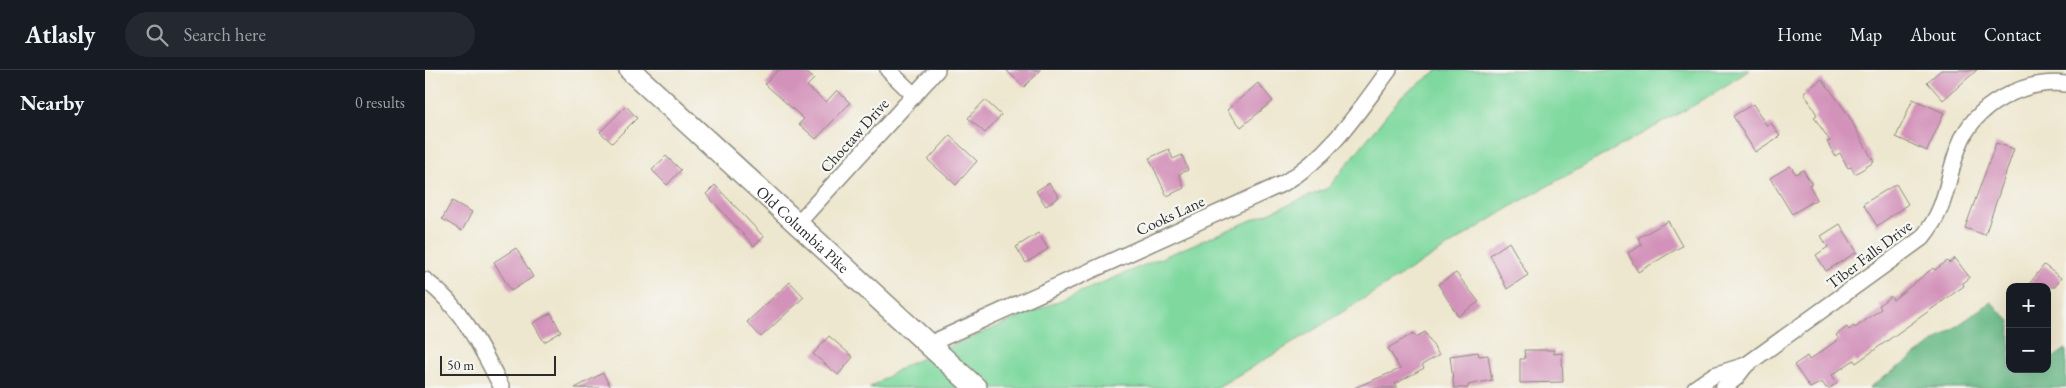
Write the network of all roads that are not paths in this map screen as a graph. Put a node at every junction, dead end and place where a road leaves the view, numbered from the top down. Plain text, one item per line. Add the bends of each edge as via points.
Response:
1 (630, 70) edge
2 (887, 70) edge
3 (937, 70) edge
4 (1389, 70) edge
5 (2066, 84) edge
6 (914, 95) junction
7 (797, 224) junction
8 (425, 280) edge
9 (929, 344) junction
10 (1747, 365) junction
11 (502, 388) edge
12 (976, 388) edge
13 (1695, 388) edge
14 (1723, 388) edge

1 - 7 street, Old Columbia Pike
2 - 6 street
3 - 6 street, Choctaw Drive
4 - 9 street, Cooks Lane via 1331,146 1303,172
5 - 10 street, Tiber Falls Drive via 2022,89 1990,106 1959,145 1941,209 1922,238
6 - 7 street, Choctaw Drive
7 - 9 street, Old Columbia Pike
8 - 11 street via 461,314
9 - 12 street, Old Columbia Pike
10 - 13 street, Tiber Falls Drive via 1714,375
10 - 14 street, Tiber Falls Drive

